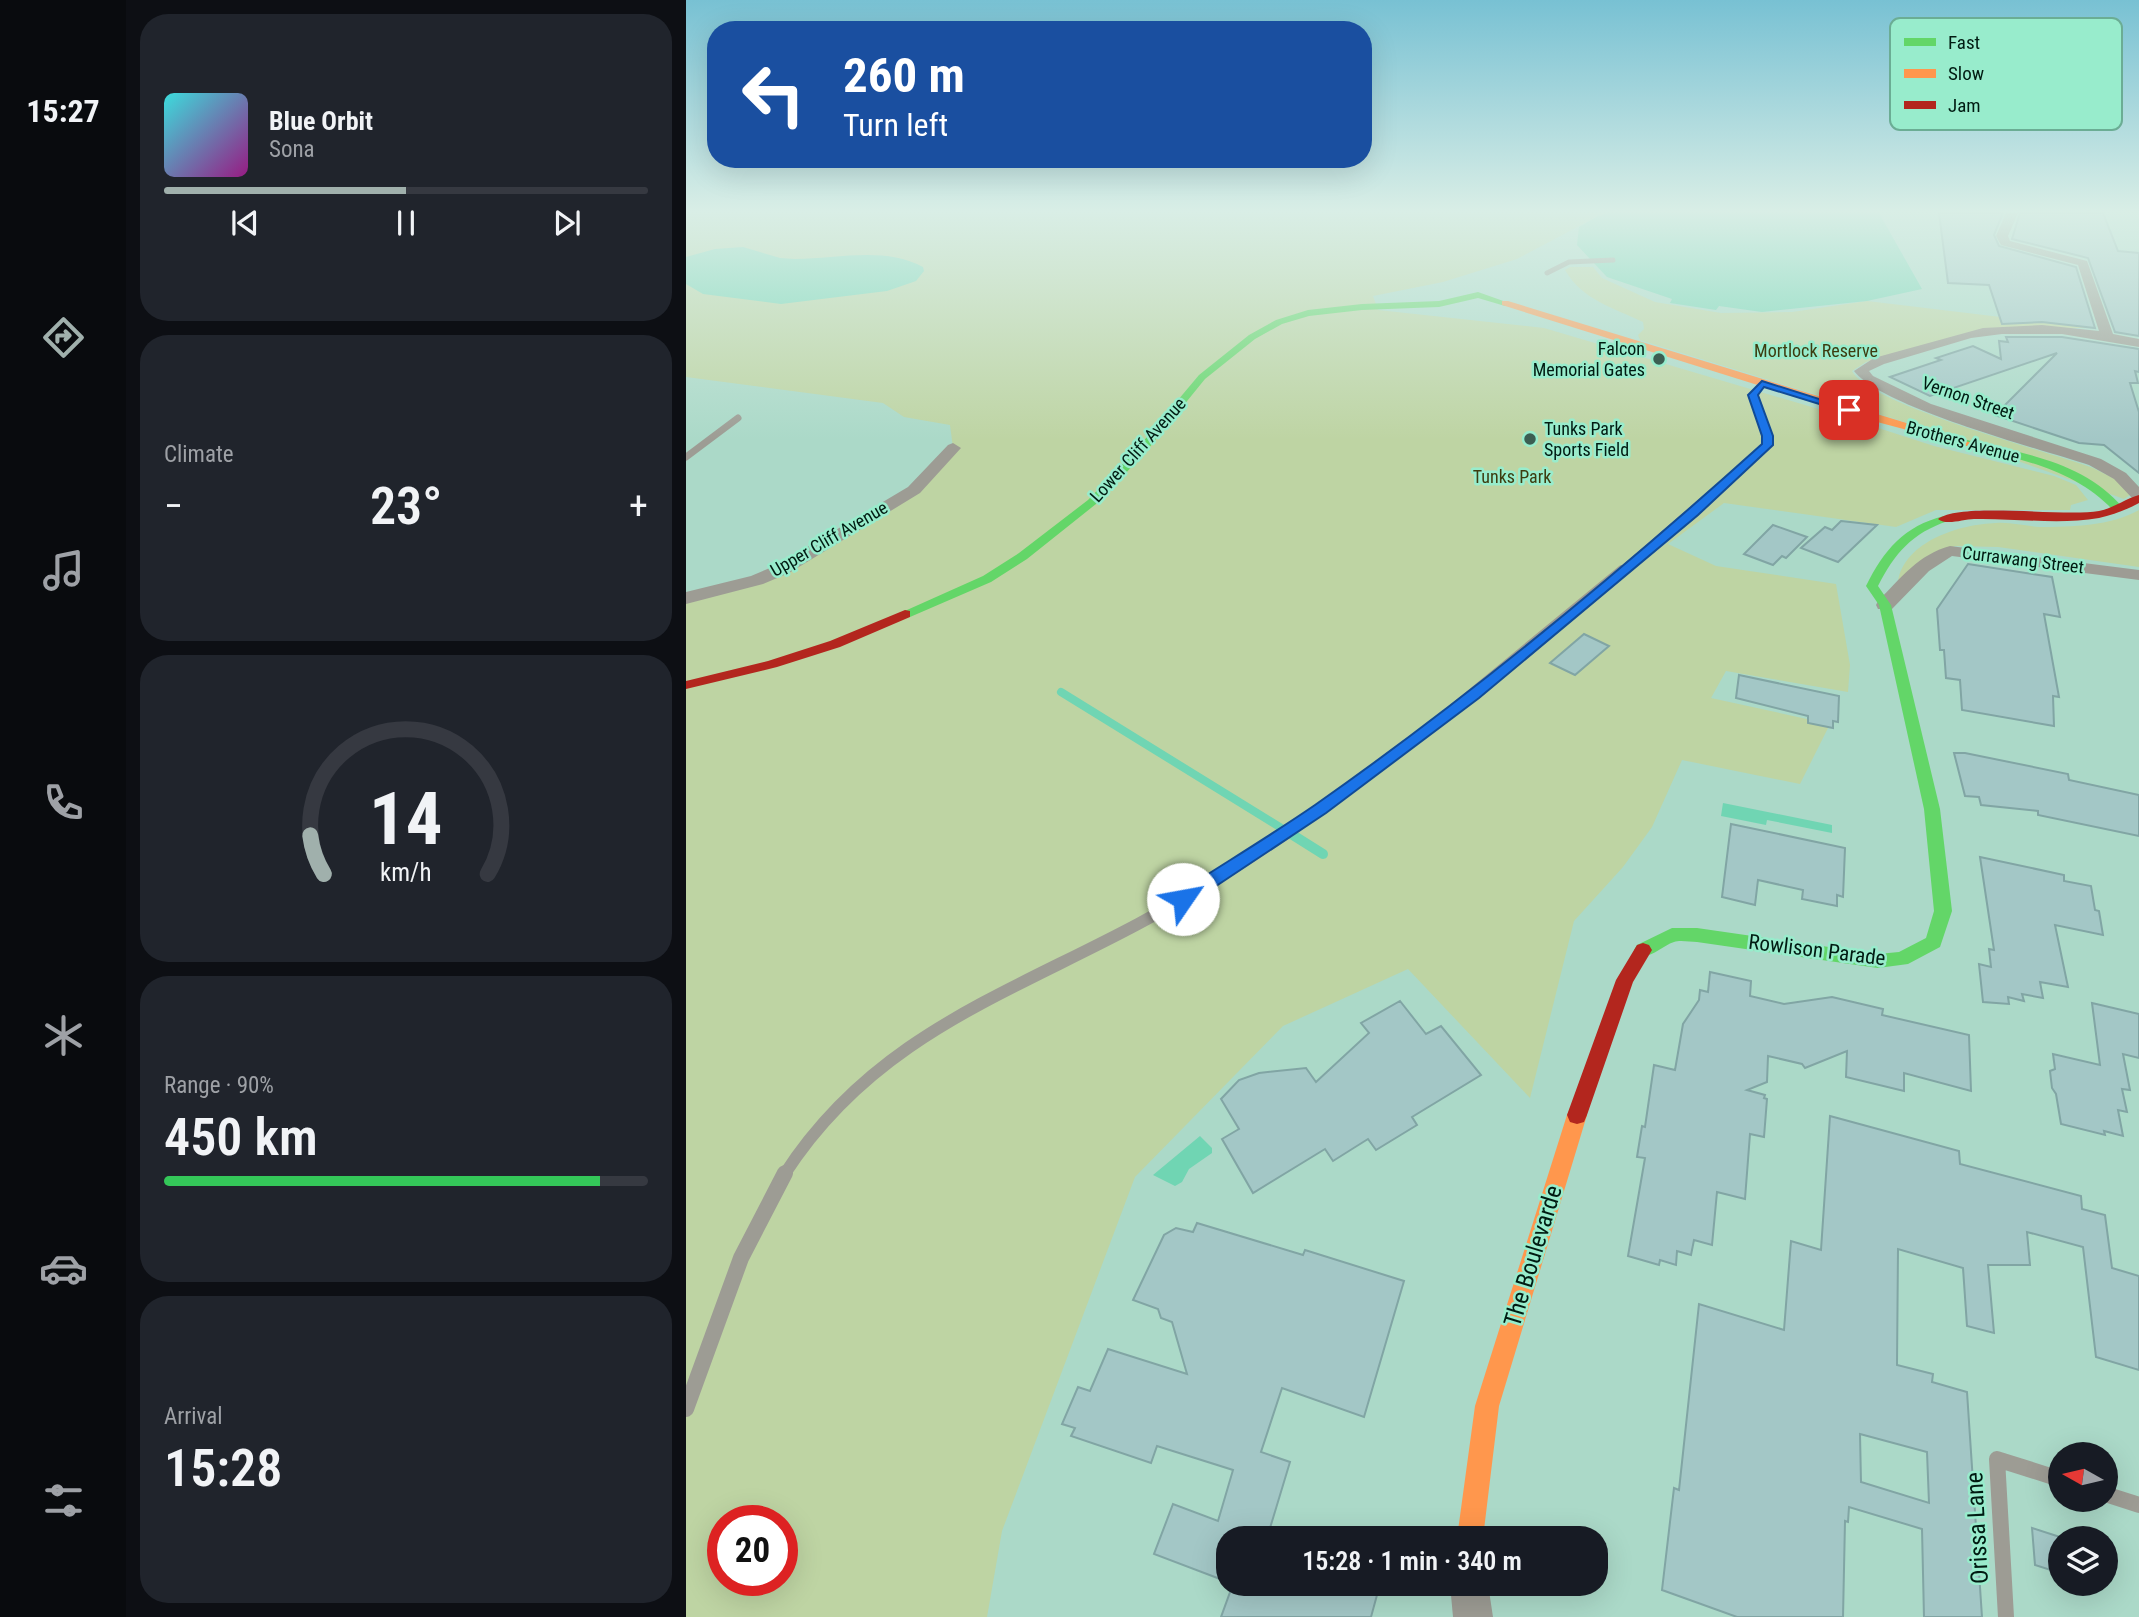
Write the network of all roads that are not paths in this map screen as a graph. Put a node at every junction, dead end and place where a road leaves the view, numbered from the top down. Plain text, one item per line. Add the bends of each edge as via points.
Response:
1 (2091, 288) edge
2 (1478, 295) joint
3 (2107, 335) junction
4 (2139, 343) edge
5 (1762, 384) junction
6 (738, 418) dead end
7 (953, 449) dead end
8 (686, 457) edge
9 (2120, 476) joint
10 (2139, 497) edge
11 (2117, 508) junction
12 (2139, 575) edge
13 (686, 598) edge
14 (1885, 605) junction
15 (686, 685) edge
16 (1625, 980) joint
17 (686, 1409) edge
18 (2048, 1475) edge
19 (2118, 1498) edge
20 (2139, 1505) edge
21 (1472, 1526) edge
22 (1470, 1596) edge
23 (1473, 1617) edge
24 (2006, 1617) edge

1 - 3 street
2 - 5 street, Brothers Avenue
2 - 15 street, Lower Cliff Avenue via 1431,305 1322,311 1279,322 1202,377 1092,502 987,579 835,644
3 - 4 street
3 - 9 street, Vernon Street via 1981,332 1861,371 1868,379 1926,407 2082,457
5 - 11 street, Brothers Avenue via 2080,477 2107,495
5 - 17 lane via 1753,395 1767,445 1474,695 1320,809 1183,899 954,1016 855,1088 822,1121 783,1173 754,1228
6 - 8 lane
7 - 13 street, Upper Cliff Avenue via 914,490 783,569
9 - 10 street, Vernon Street
10 - 11 street, Vernon Street
11 - 14 street, Vernon Street via 2076,517 1982,513 1950,517 1919,528 1892,548 1872,586
12 - 14 street, Currawang Street via 1950,551 1936,556 1908,579
14 - 16 street, Rowlison Parade via 1932,809 1943,911 1934,942 1902,959 1878,961 1672,935 1644,948
16 - 21 street, The Boulevarde via 1566,1146 1487,1406
18 - 24 lane, Orissa Lane via 1997,1459
19 - 20 lane
22 - 23 street

